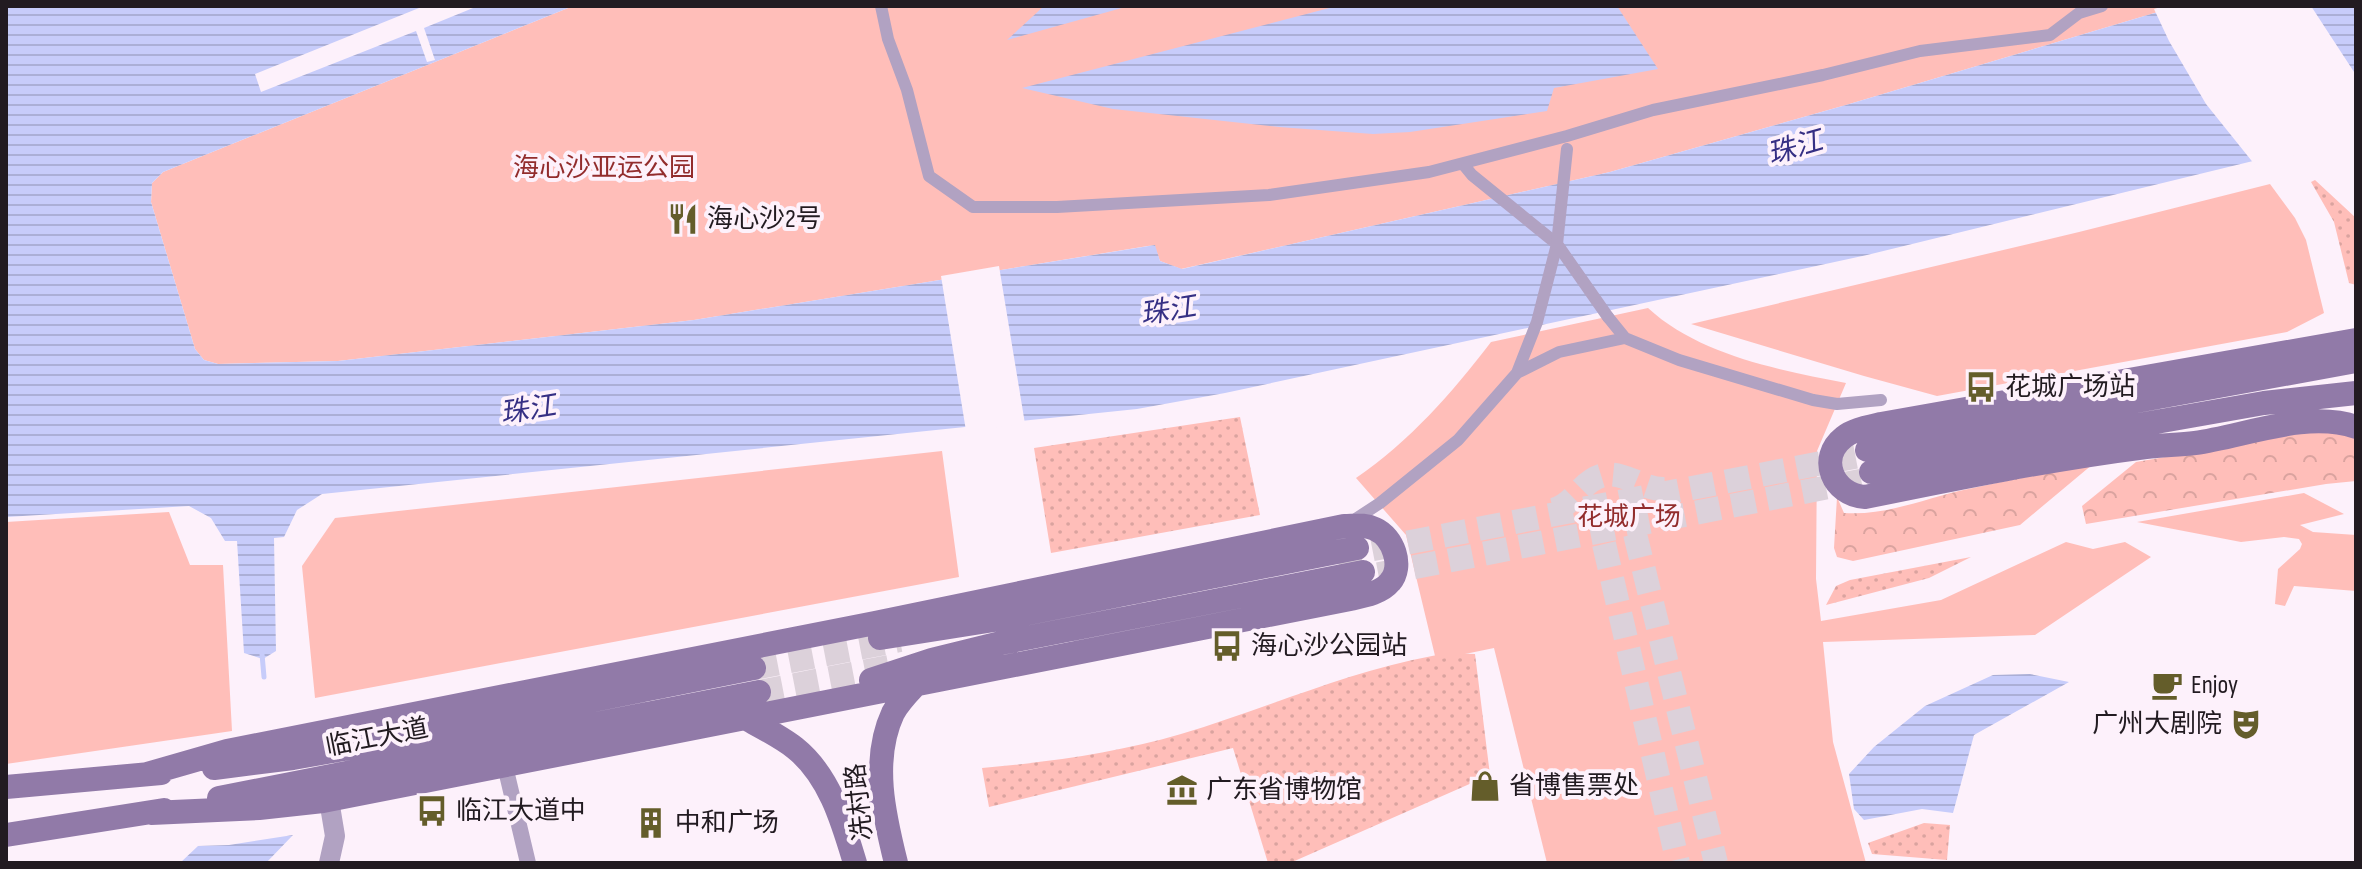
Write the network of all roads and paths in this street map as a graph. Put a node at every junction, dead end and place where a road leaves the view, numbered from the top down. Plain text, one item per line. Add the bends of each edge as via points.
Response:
1 (881, 6) edge
2 (2102, 6) edge
3 (1567, 143) junction
4 (1463, 164) junction
5 (1557, 244) junction
6 (1625, 338) junction
7 (2356, 342) edge
8 (2331, 355) junction
9 (2356, 359) edge
10 (2293, 362) junction
11 (1517, 373) junction
12 (2356, 393) edge
13 (2298, 398) junction
14 (1881, 400) dead end
15 (2356, 414) edge
16 (2356, 427) edge
17 (1344, 526) junction
18 (940, 658) junction
19 (755, 669) junction
20 (917, 683) junction
21 (810, 705) junction
22 (747, 719) junction
23 (505, 766) junction
24 (6, 787) edge
25 (329, 800) junction
26 (883, 800) junction
27 (839, 812) junction
28 (151, 813) junction
29 (6, 835) edge
30 (329, 863) edge
31 (528, 863) edge
32 (855, 863) edge
33 (896, 863) edge

1 - 4 street via 929,176 973,207 1269,195
2 - 3 street via 2079,13 2050,35 1920,51 1653,110
3 - 4 street
3 - 5 street, bridge
4 - 5 street
5 - 6 street, bridge
5 - 11 street
6 - 11 street via 1559,352
6 - 14 street via 1813,400
7 - 8 main road
7 - 10 main road
8 - 9 main road
8 - 10 main road
9 - 10 main road
10 - 13 main road via 1869,461
10 - 16 main road via 1954,411 1859,430 1835,447 1833,476 1845,492 1865,497 2309,421 2335,420
11 - 17 street via 1458,440
12 - 13 main road
13 - 15 main road
17 - 19 main road
17 - 20 main road via 1374,528 1391,545 1396,572 1383,588 1350,599
18 - 19 main road via 1360,560 859,641
18 - 20 main road, 冼村路
18 - 21 main road
19 - 24 main road, 临江大道 via 250,764
19 - 28 main road, 临江大道 via 345,772
20 - 21 main road
20 - 26 main road, 冼村路 via 894,711 888,729 882,750
21 - 22 main road
22 - 23 main road
22 - 27 main road, 冼村路 via 797,750
23 - 25 main road
23 - 31 street
25 - 28 main road
25 - 30 street via 335,836
26 - 27 main road via 874,790 859,789 845,799
26 - 33 main road, 冼村路
27 - 32 main road, 冼村路
28 - 29 main road, 临江大道

